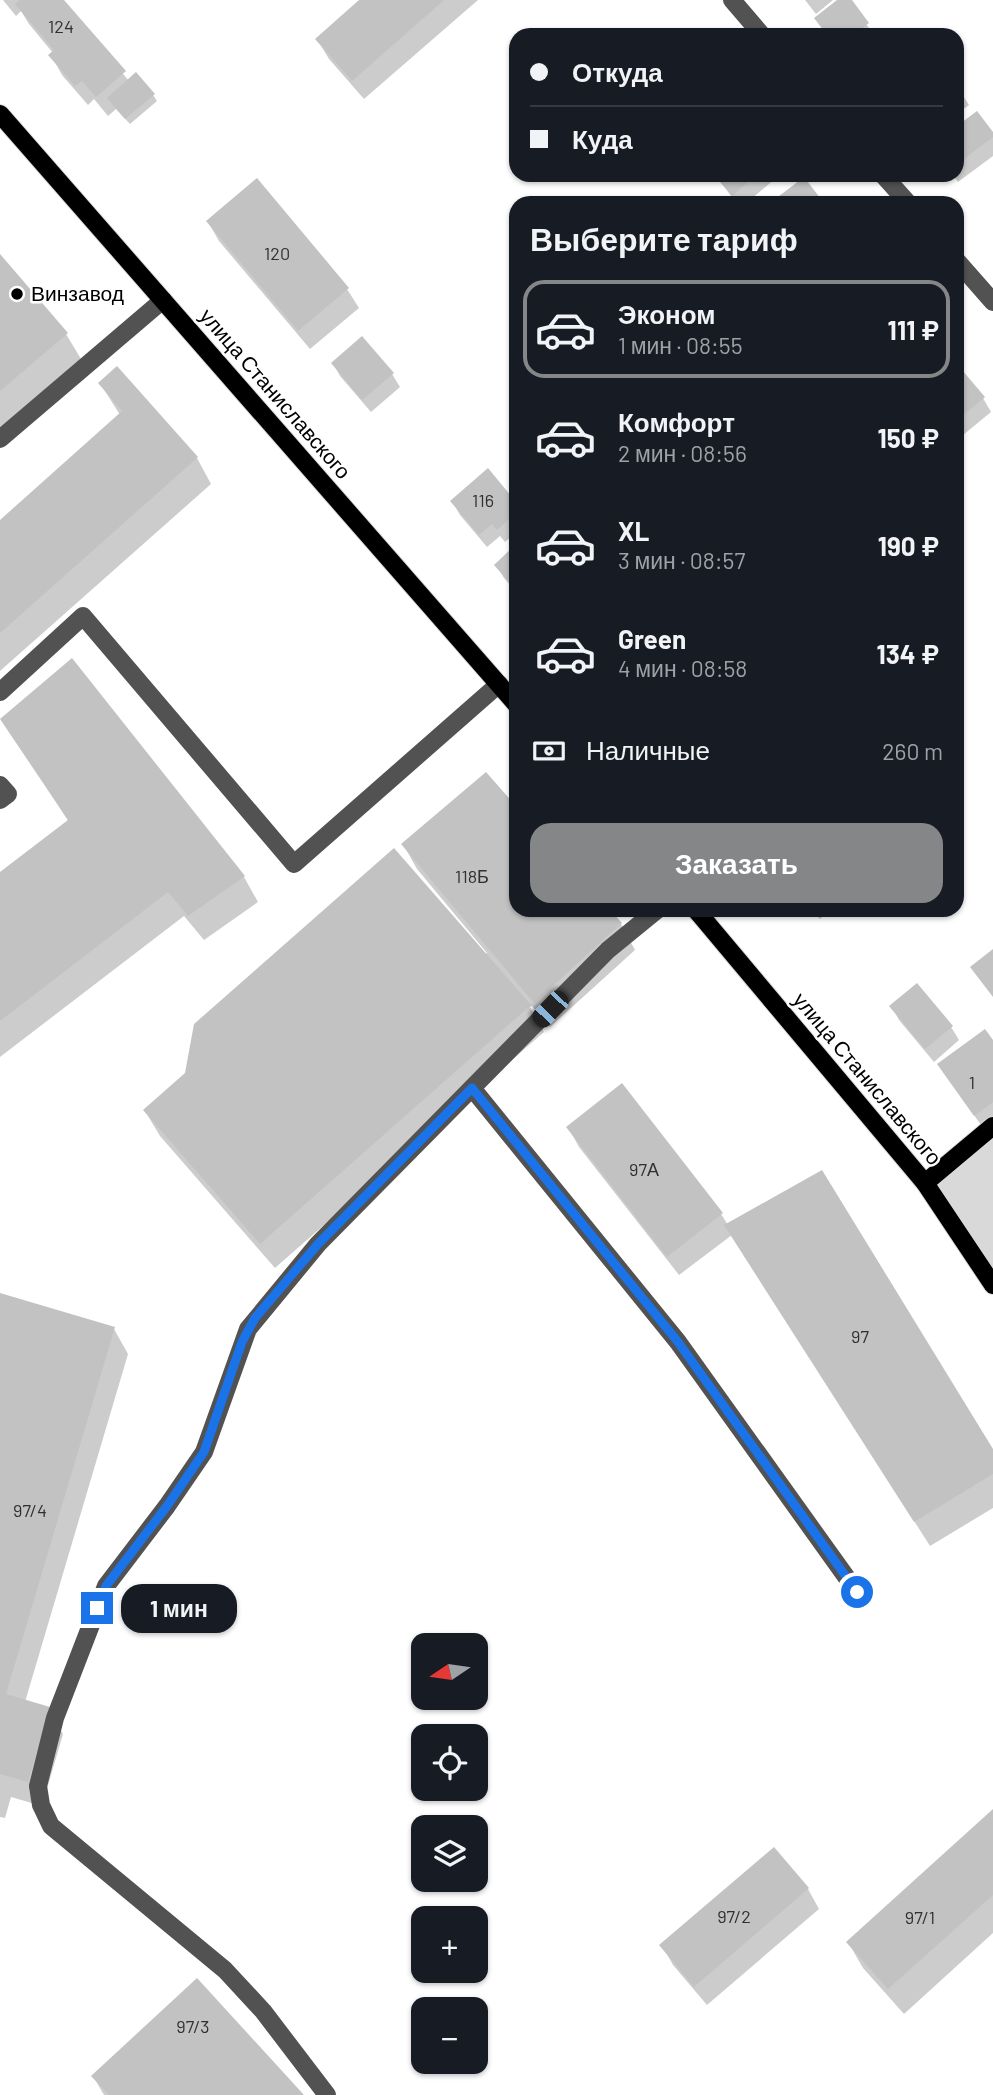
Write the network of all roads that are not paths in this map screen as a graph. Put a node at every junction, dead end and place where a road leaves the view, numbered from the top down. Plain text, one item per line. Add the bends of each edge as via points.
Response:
1 (732, 0) edge
2 (756, 28) edge
3 (0, 114) edge
4 (889, 182) edge
5 (902, 196) edge
6 (964, 269) edge
7 (163, 300) junction
8 (993, 302) edge
9 (0, 439) edge
10 (499, 684) junction
11 (0, 692) edge
12 (509, 696) edge
13 (0, 785) edge
14 (0, 800) edge
15 (648, 917) edge
16 (702, 917) edge
17 (472, 1088) junction
18 (993, 1126) edge
19 (925, 1183) junction
20 (993, 1285) edge
21 (857, 1592) dead end
22 (327, 2095) edge

1 - 2 street
3 - 7 main road, улица Станиславского
4 - 5 street
6 - 8 street
7 - 9 street
7 - 10 main road, улица Станиславского
10 - 11 street via 294,864 83,616
10 - 12 main road, улица Станиславского
13 - 14 street via 8,794
15 - 17 street via 608,950
16 - 19 main road, улица Станиславского
17 - 21 street via 678,1342
17 - 22 street via 318,1244 248,1329 204,1452 106,1586 55,1718 38,1786 51,1826 225,1970 263,2011
18 - 19 main road
19 - 20 main road, улица Станиславского

